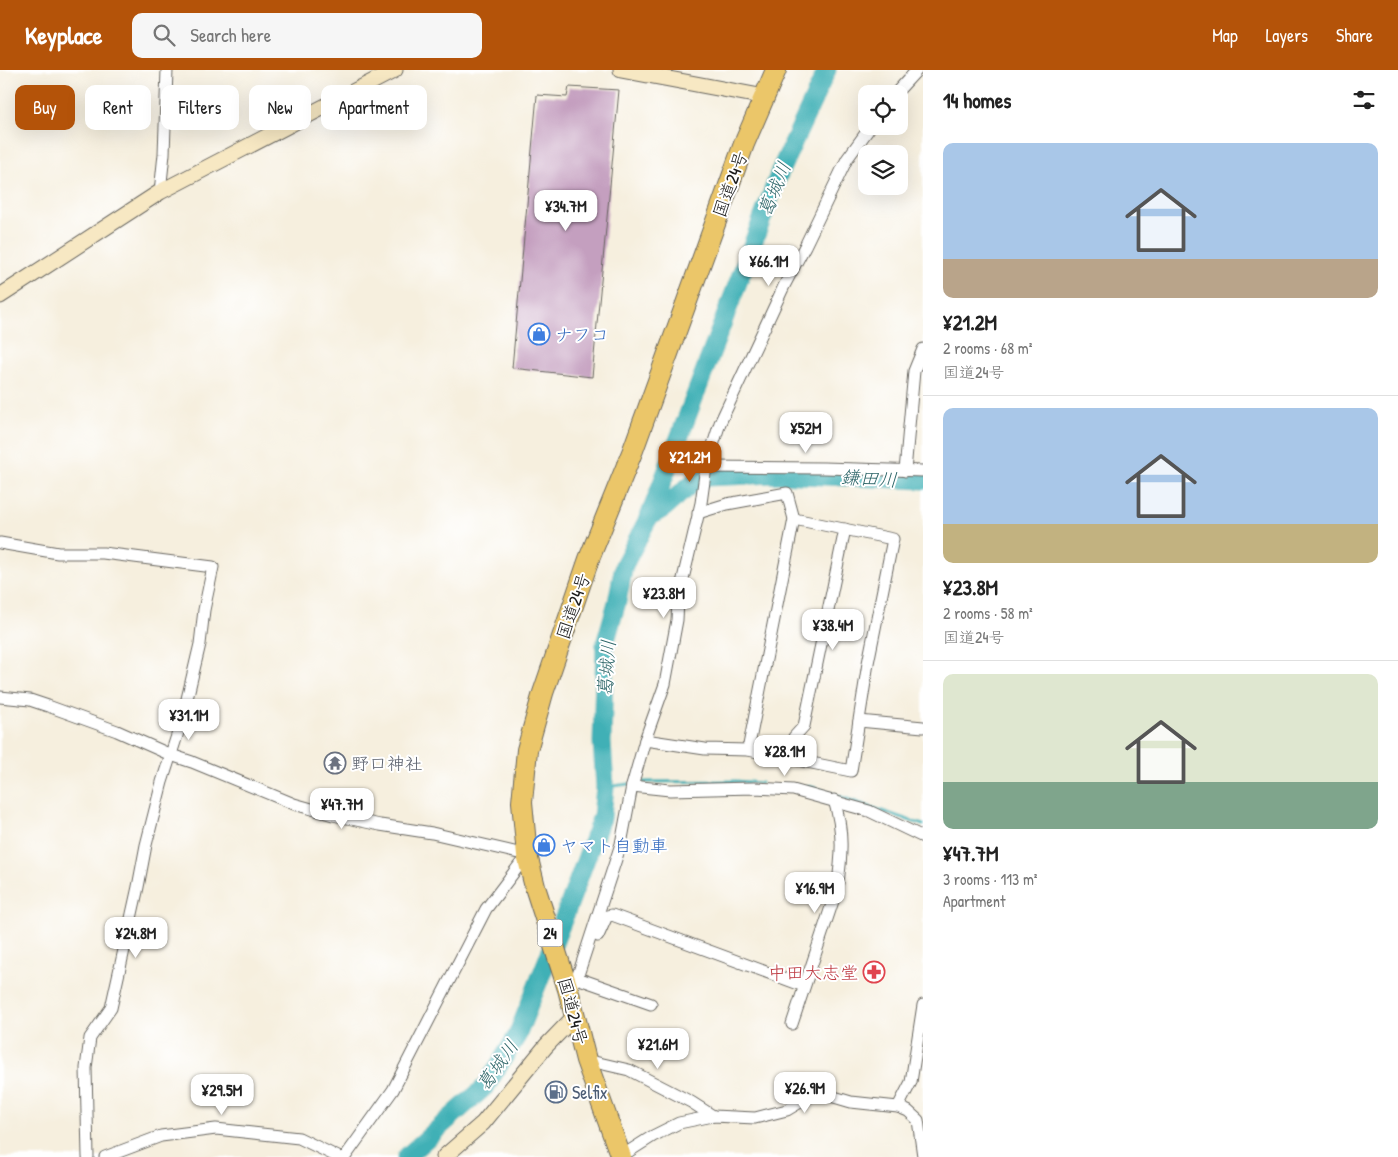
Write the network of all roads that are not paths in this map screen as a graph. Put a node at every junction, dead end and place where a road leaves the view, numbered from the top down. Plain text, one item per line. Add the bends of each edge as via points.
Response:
1 (166, 70) edge
2 (395, 70) edge
3 (621, 70) edge
4 (776, 70) edge
5 (917, 70) edge
6 (903, 85) edge
7 (765, 97) junction
8 (864, 135) edge
9 (160, 192) junction
10 (0, 296) edge
11 (923, 349) edge
12 (706, 467) junction
13 (905, 471) junction
14 (923, 471) edge
15 (700, 508) junction
16 (794, 519) junction
17 (846, 529) junction
18 (0, 544) edge
19 (0, 697) edge
20 (859, 720) junction
21 (923, 727) edge
22 (645, 740) junction
23 (748, 750) junction
24 (171, 755) junction
25 (784, 758) junction
26 (632, 786) junction
27 (834, 800) junction
28 (923, 838) edge
29 (527, 854) junction
30 (572, 979) junction
31 (804, 986) junction
32 (651, 1004) dead end
33 (923, 1006) edge
34 (575, 1016) junction
35 (792, 1024) dead end
36 (586, 1060) junction
37 (898, 1107) junction
38 (714, 1116) junction
39 (638, 1151) edge
40 (923, 1156) edge
41 (88, 1157) edge
42 (105, 1157) edge
43 (338, 1157) edge
44 (345, 1157) edge
45 (444, 1157) edge
46 (620, 1157) edge

1 - 9 street
2 - 9 street
3 - 7 street
4 - 7 highway, 国道24号 / 24
5 - 6 street
7 - 29 highway, 国道24号 / 24 via 744,144 542,694 527,750 522,802
8 - 12 street via 847,159 784,286 720,423
9 - 10 street
11 - 13 street via 914,371
12 - 13 street
12 - 15 street
13 - 14 street
15 - 16 street via 787,494
15 - 22 street via 678,600 665,684
16 - 17 street
16 - 23 street
17 - 20 street via 893,538
17 - 25 street via 804,726 794,737
18 - 24 street via 58,553 104,553 214,567 200,644
19 - 24 street via 30,700 48,706
20 - 21 street
20 - 25 street via 851,771
22 - 23 street via 706,749
22 - 26 street
23 - 25 street
24 - 29 street via 294,804 333,816
24 - 41 street via 146,845 111,1008 90,1038 86,1068
26 - 27 street via 670,790 793,790
26 - 30 street via 621,844
27 - 28 street via 869,811
27 - 31 street via 840,819 841,867 837,889
29 - 30 highway, 国道24号 / 24 via 535,887
29 - 44 street via 486,909 393,1090
30 - 31 street via 588,961 603,922 612,915
30 - 32 street
30 - 34 highway, 国道24号 / 24
31 - 35 street
33 - 37 street via 911,1082
34 - 36 highway, 国道24号 / 24
34 - 45 street via 483,1123
36 - 38 street via 629,1070
36 - 46 highway, 国道24号 / 24
37 - 38 street via 851,1102 817,1092 787,1110 755,1118
37 - 40 street via 918,1120
38 - 39 street via 678,1123
39 - 46 street
42 - 43 street via 161,1136 216,1129 299,1138

